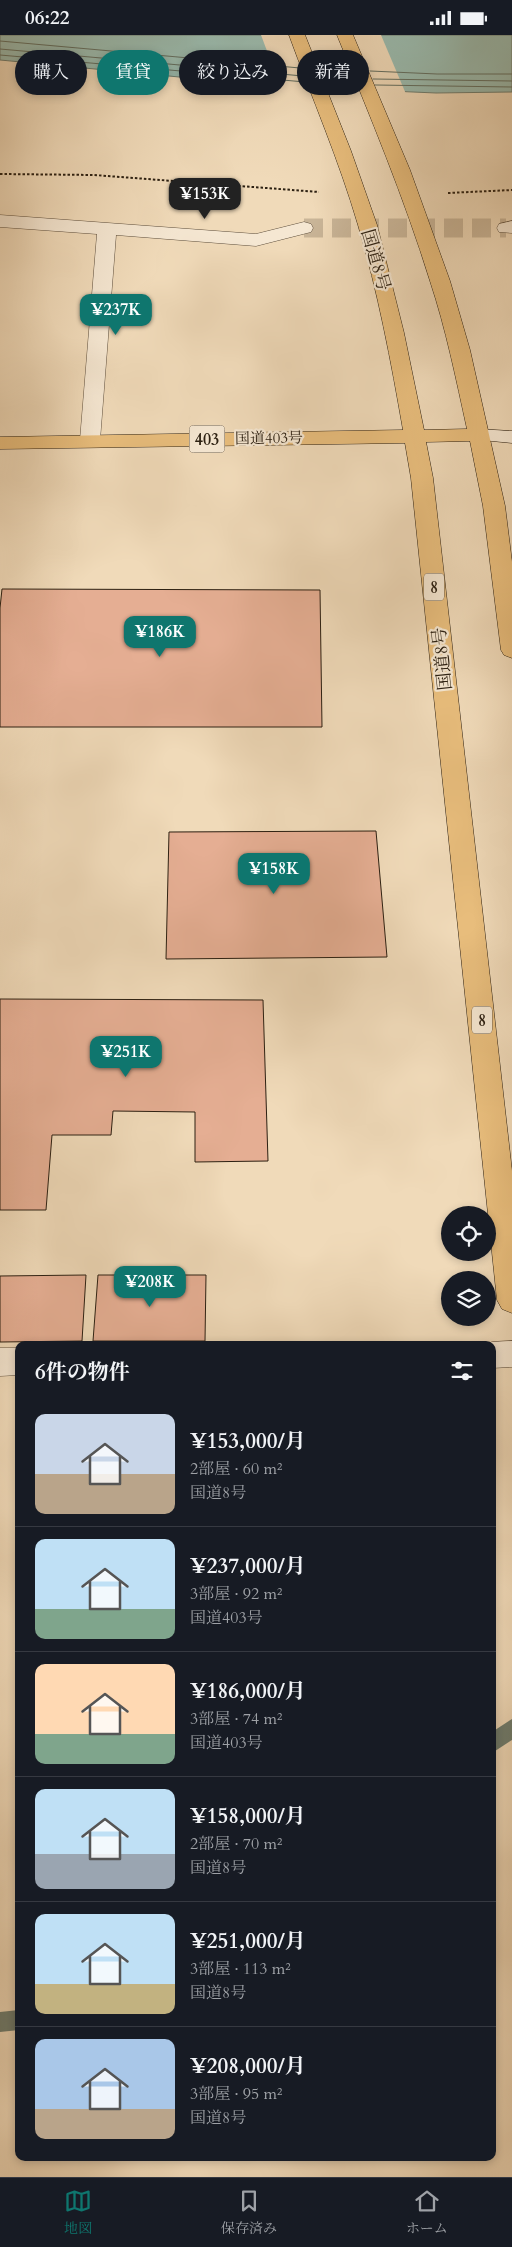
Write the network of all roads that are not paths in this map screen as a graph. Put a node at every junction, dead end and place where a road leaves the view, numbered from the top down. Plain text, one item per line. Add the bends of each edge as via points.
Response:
1 (296, 35) edge
2 (345, 35) edge
3 (0, 221) edge
4 (107, 229) junction
5 (304, 229) tunnel mouth
6 (414, 435) junction
7 (478, 435) junction
8 (512, 437) edge
9 (90, 440) junction
10 (0, 443) edge
11 (512, 651) edge
12 (512, 1300) edge
13 (512, 1354) edge
14 (496, 1355) edge
15 (0, 1361) edge
16 (15, 1361) edge

1 - 6 highway, 国道8号 / 8 via 349,169 383,280
2 - 7 highway via 401,170 440,281
3 - 4 street
4 - 5 street via 256,240
4 - 9 street
6 - 7 highway, 国道403号 / 403
6 - 9 highway, 国道403号 / 403
6 - 12 highway, 国道8号 / 8 via 425,498
7 - 8 street
7 - 11 highway via 494,506
9 - 10 highway, 国道403号 / 403
13 - 14 street
15 - 16 street

